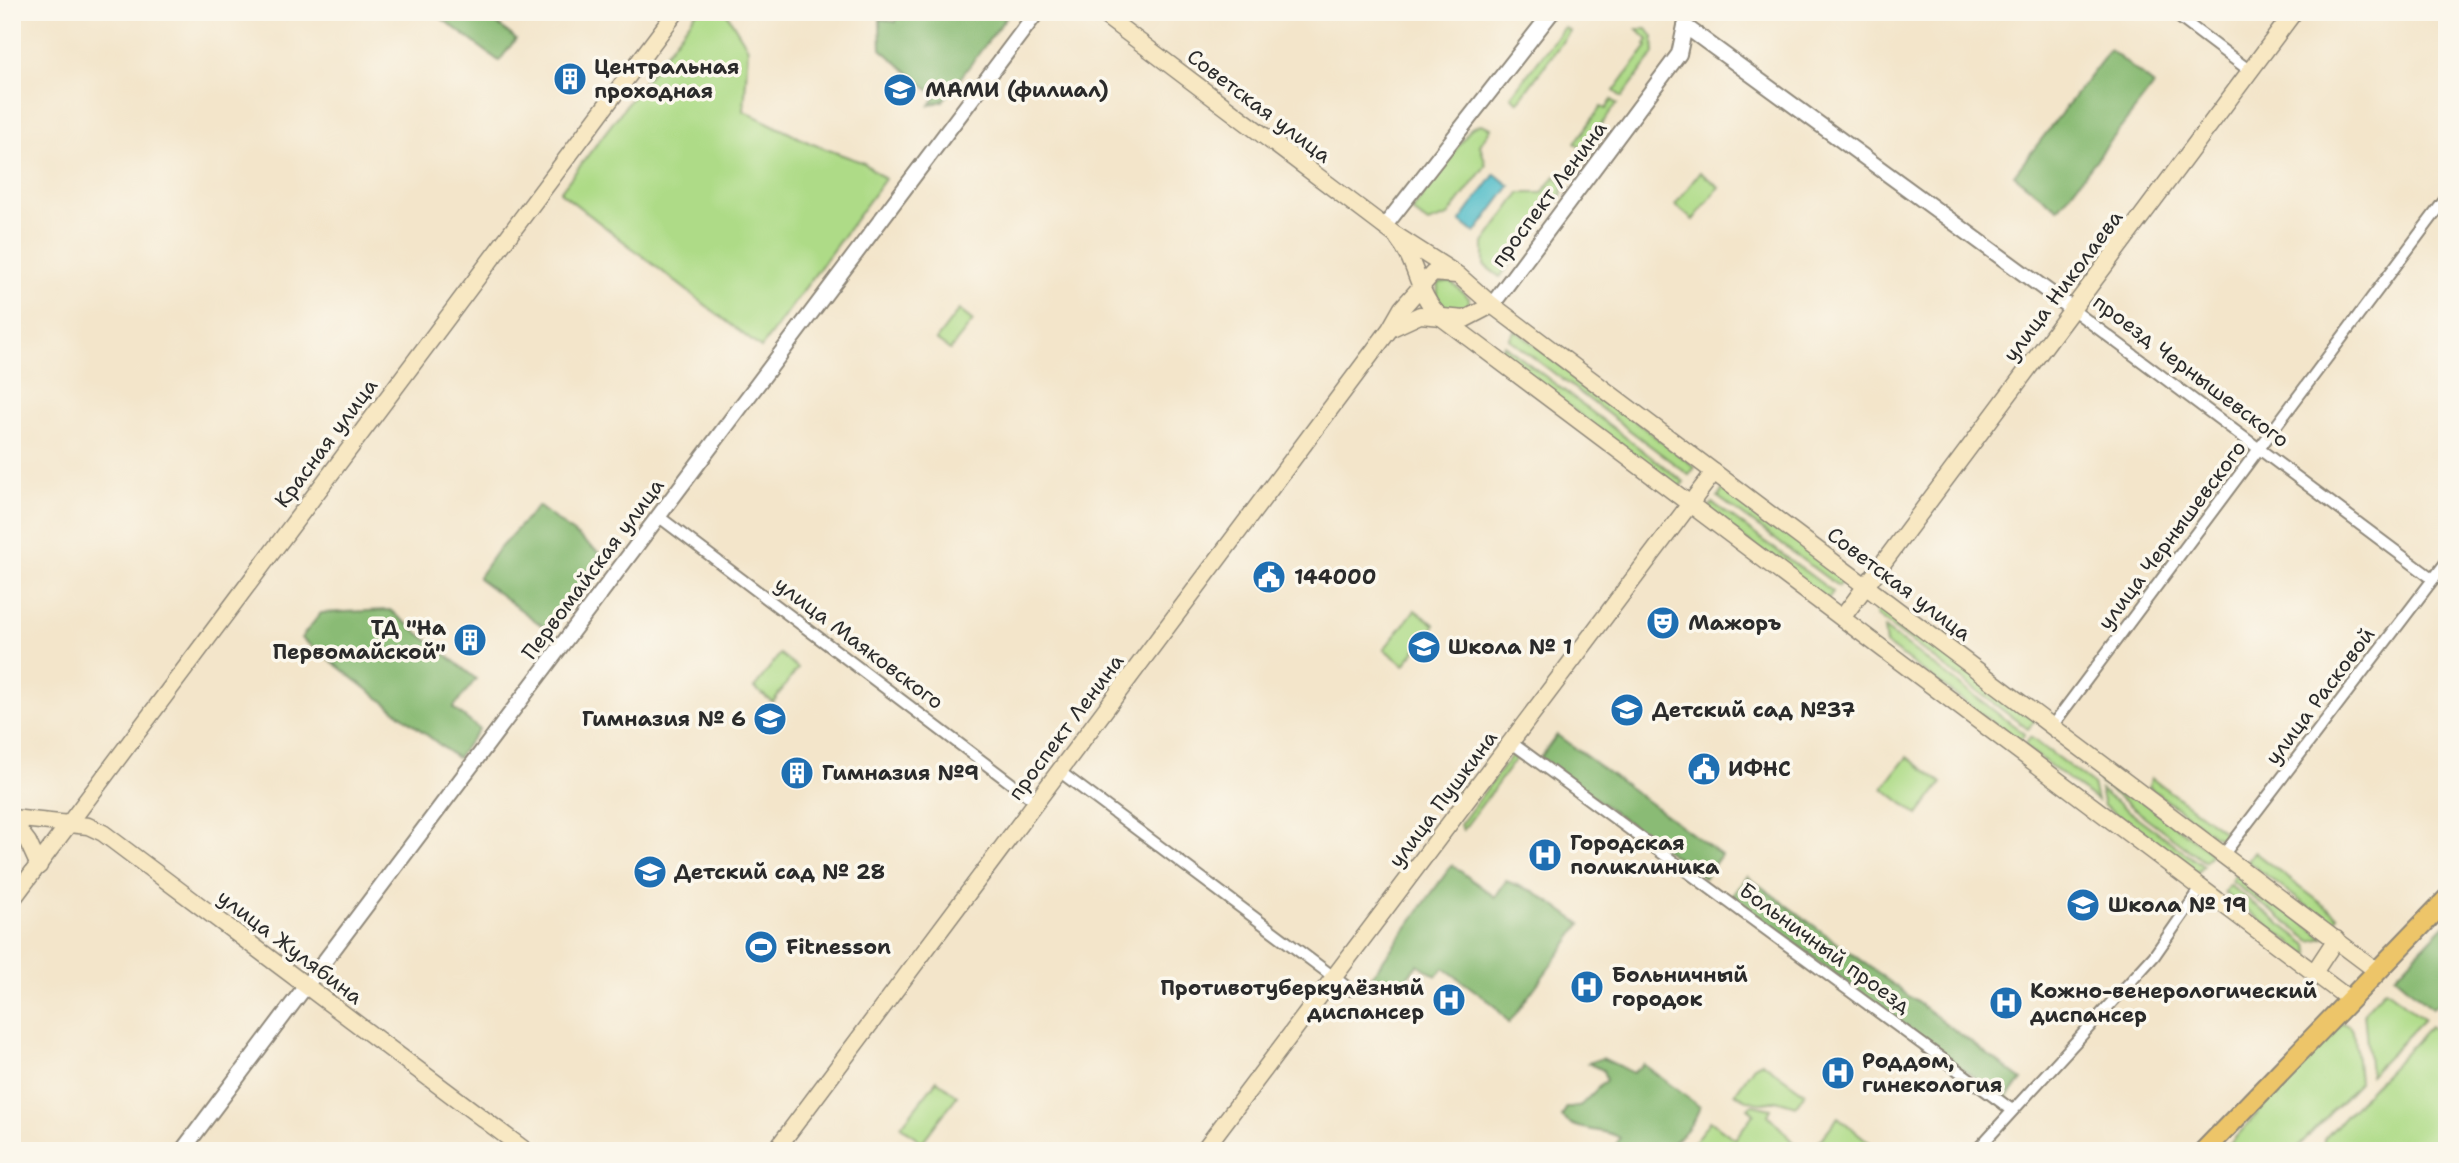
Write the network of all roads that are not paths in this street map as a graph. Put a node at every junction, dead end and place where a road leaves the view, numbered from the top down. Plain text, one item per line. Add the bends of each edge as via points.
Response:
1 (676, 12) edge
2 (1037, 12) edge
3 (1100, 12) edge
4 (1552, 12) edge
5 (2172, 12) edge
6 (2294, 12) edge
7 (1683, 19) edge
8 (2250, 71) junction
9 (2447, 197) edge
10 (1389, 230) junction
11 (1458, 275) junction
12 (1420, 285) junction
13 (1476, 292) junction
14 (1492, 305) junction
15 (2072, 309) junction
16 (1441, 317) junction
17 (1465, 319) junction
18 (1390, 329) junction
19 (2260, 450) junction
20 (1714, 472) junction
21 (1690, 505) junction
22 (658, 516) junction
23 (2447, 561) edge
24 (2433, 579) junction
25 (1867, 584) junction
26 (1842, 618) junction
27 (2052, 726) junction
28 (1512, 743) junction
29 (1059, 771) junction
30 (1036, 802) junction
31 (12, 819) edge
32 (70, 824) junction
33 (2224, 854) junction
34 (39, 866) junction
35 (2202, 887) junction
36 (2447, 899) edge
37 (12, 900) edge
38 (2336, 939) junction
39 (2315, 971) junction
40 (2376, 971) junction
41 (1334, 977) junction
42 (306, 985) junction
43 (1352, 989) dead end
44 (2349, 999) junction
45 (2012, 1110) junction
46 (182, 1151) edge
47 (526, 1151) edge
48 (775, 1151) edge
49 (1203, 1151) edge
50 (1976, 1151) edge
51 (2204, 1151) edge

1 - 32 main road, Красная улица
2 - 22 street, Первомайская улица
3 - 10 main road, Советская улица
4 - 10 street
5 - 8 street
6 - 8 main road, улица Николаева
7 - 14 street, проспект Ленина via 1679,54
7 - 15 street, проезд Чернышевского
8 - 15 main road, улица Николаева
9 - 19 street, улица Чернышевского
10 - 11 main road, Советская улица
10 - 12 main road, Советская улица via 1410,255
11 - 12 main road via 1433,273
11 - 13 main road, Советская улица
12 - 16 main road via 1428,304
12 - 18 main road, проспект Ленина
13 - 14 main road, Советская улица
13 - 17 main road via 1474,311
14 - 17 main road, проспект Ленина
14 - 20 main road, Советская улица
15 - 19 street, проезд Чернышевского
15 - 25 main road, улица Николаева
16 - 17 main road
16 - 18 main road via 1417,316
16 - 21 main road
18 - 29 main road, проспект Ленина
19 - 24 street, проезд Чернышевского
19 - 27 street, улица Чернышевского
20 - 21 main road, улица Пушкина
20 - 25 main road, Советская улица
21 - 26 main road
21 - 28 main road, улица Пушкина
22 - 30 street, улица Маяковского
22 - 42 street, Первомайская улица
23 - 24 street, улица Расковой
24 - 33 street, улица Расковой
25 - 26 main road, улица Николаева
25 - 27 main road, Советская улица
26 - 35 main road
27 - 33 main road, Советская улица
28 - 41 main road, улица Пушкина
28 - 45 street, Больничный проезд
29 - 30 main road, проспект Ленина
29 - 41 street
30 - 48 main road, проспект Ленина
31 - 32 main road, улица Жулябина
31 - 34 main road
32 - 34 main road, Красная улица
32 - 42 main road, улица Жулябина via 103,833
33 - 38 main road, Советская улица
34 - 37 main road, Красная улица
35 - 39 main road
35 - 45 street via 2154,956
36 - 40 highway
38 - 39 main road
38 - 40 main road, Советская улица
39 - 44 main road
40 - 44 highway
41 - 43 street
41 - 49 main road, улица Пушкина
42 - 46 street, Первомайская улица
42 - 47 main road, улица Жулябина
44 - 51 highway
45 - 50 street

